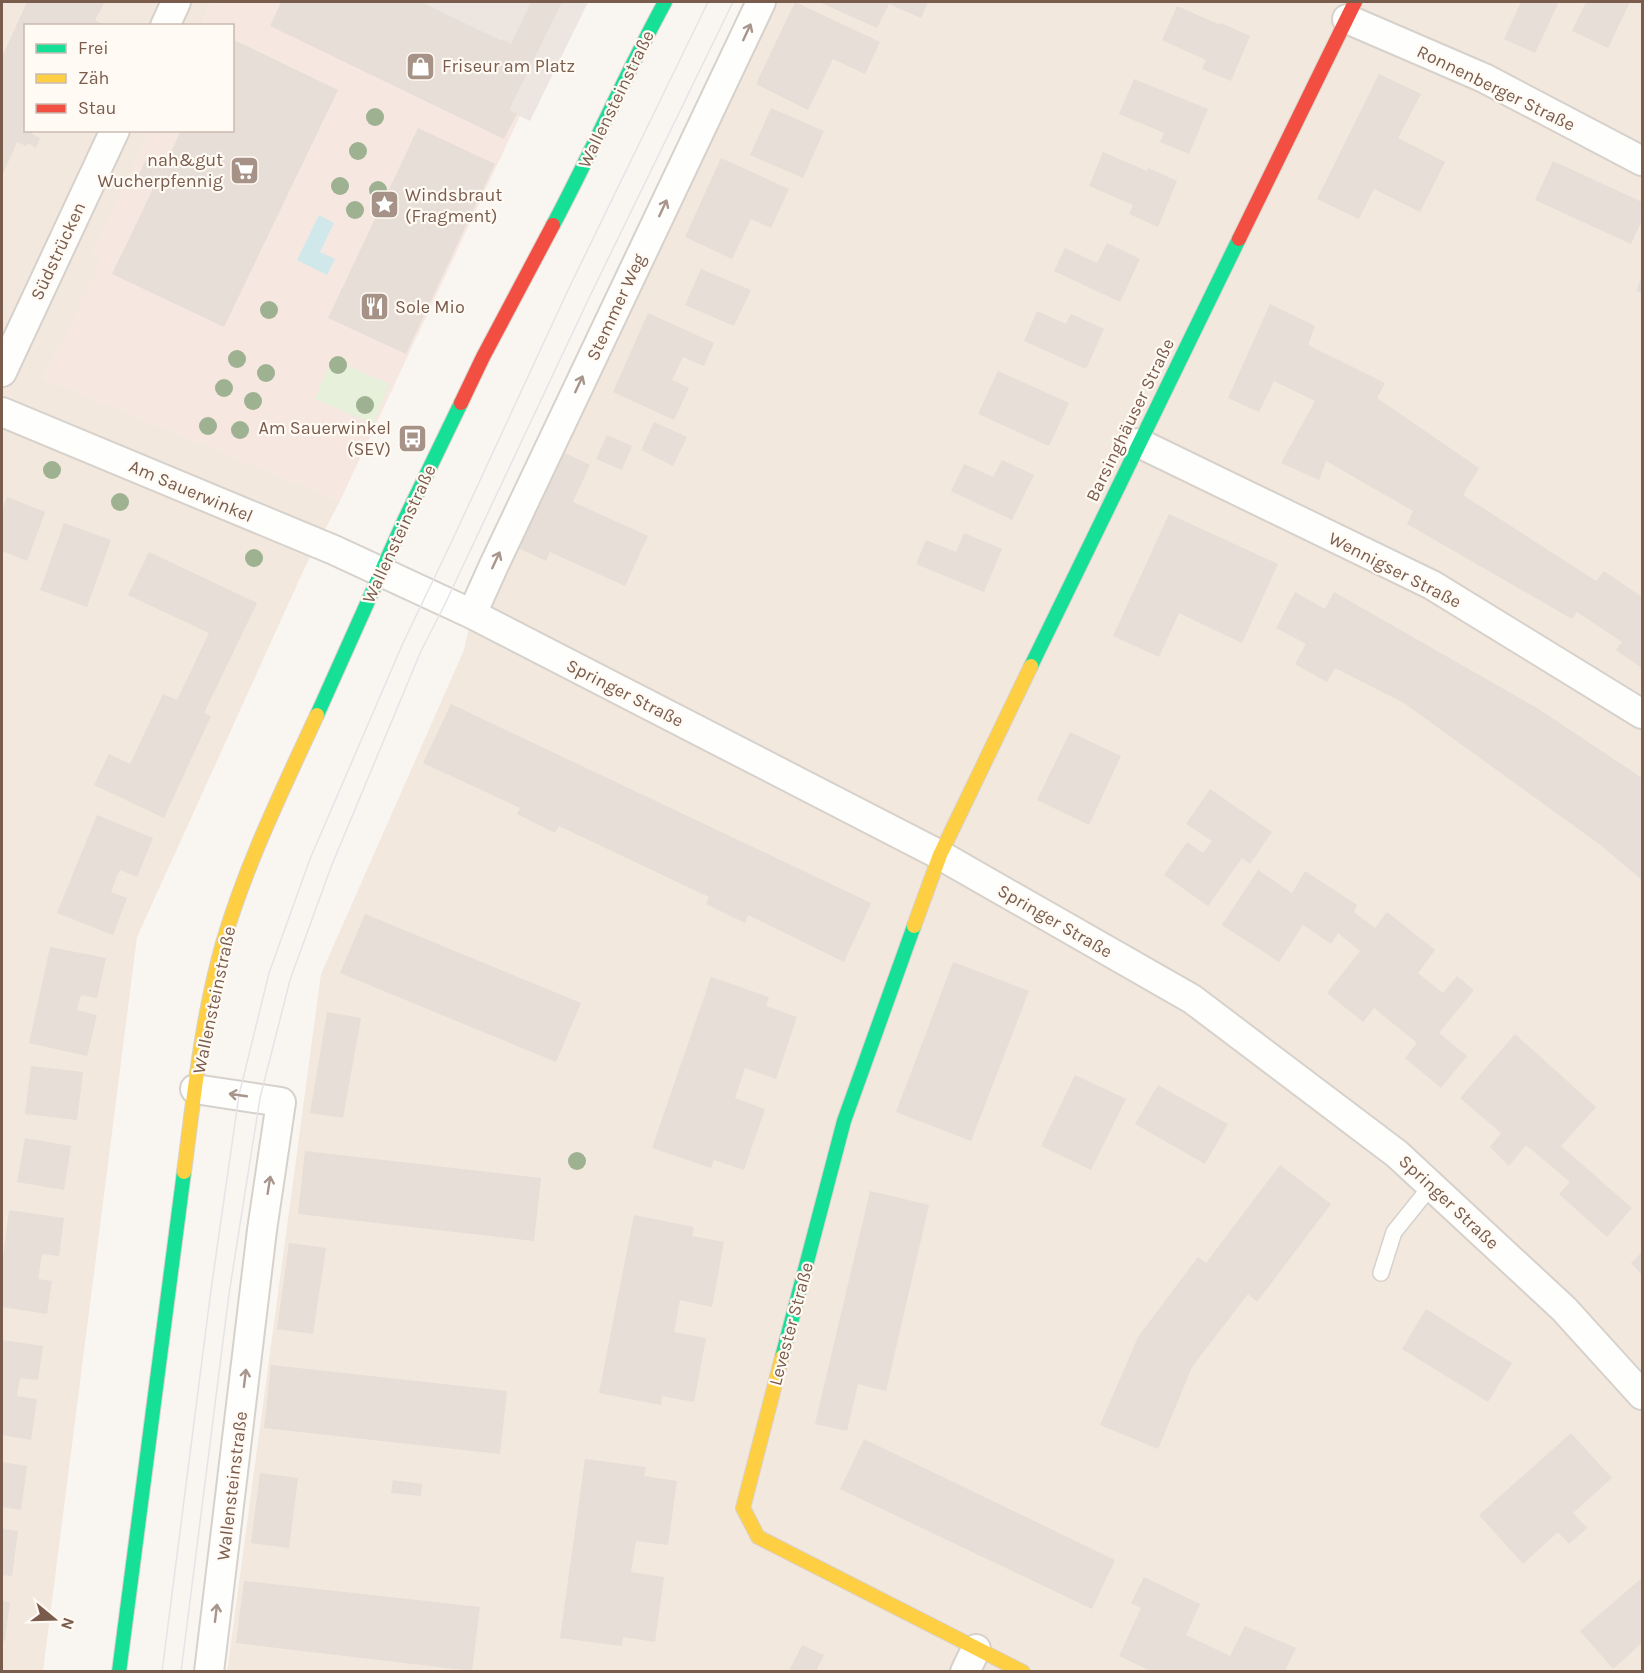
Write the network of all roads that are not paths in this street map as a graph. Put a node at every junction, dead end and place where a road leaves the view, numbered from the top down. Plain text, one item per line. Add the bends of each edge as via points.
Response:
1 (176, 2) edge
2 (665, 2) edge
3 (761, 2) edge
4 (1351, 10) edge
5 (166, 24) edge
6 (114, 132) edge
7 (1642, 161) edge
8 (2, 372) edge
9 (2, 412) edge
10 (1139, 442) junction
11 (381, 571) junction
12 (472, 614) junction
13 (1642, 714) edge
14 (940, 855) junction
15 (195, 1089) junction
16 (1431, 1186) junction
17 (1381, 1273) dead end
18 (1642, 1395) edge
19 (970, 1660) edge
20 (119, 1671) edge
21 (209, 1671) edge
22 (1023, 1671) edge

1 - 5 street
2 - 11 street, Wallensteinstraße via 483,357
12 -> 3 street, Stemmer Weg
4 - 7 street, Ronnenberger Straße
4 - 10 street, Barsinghäuser Straße
6 - 8 street, Südstrücken
9 - 11 street, Am Sauerwinkel
10 - 13 street, Wennigser Straße via 1432,585
10 - 14 street, Barsinghäuser Straße
11 - 12 street, Springer Straße
11 - 15 street, Wallensteinstraße via 239,895 223,944
12 - 14 street, Springer Straße
14 - 16 street, Springer Straße via 1192,999 1397,1154
14 - 19 street, Levester Straße via 844,1121 743,1508 758,1537
15 - 20 street, Wallensteinstraße
21 -> 15 street, Wallensteinstraße via 281,1102
16 - 17 lane via 1394,1232
16 - 18 street, Springer Straße via 1564,1309
19 - 22 street, Levester Straße

